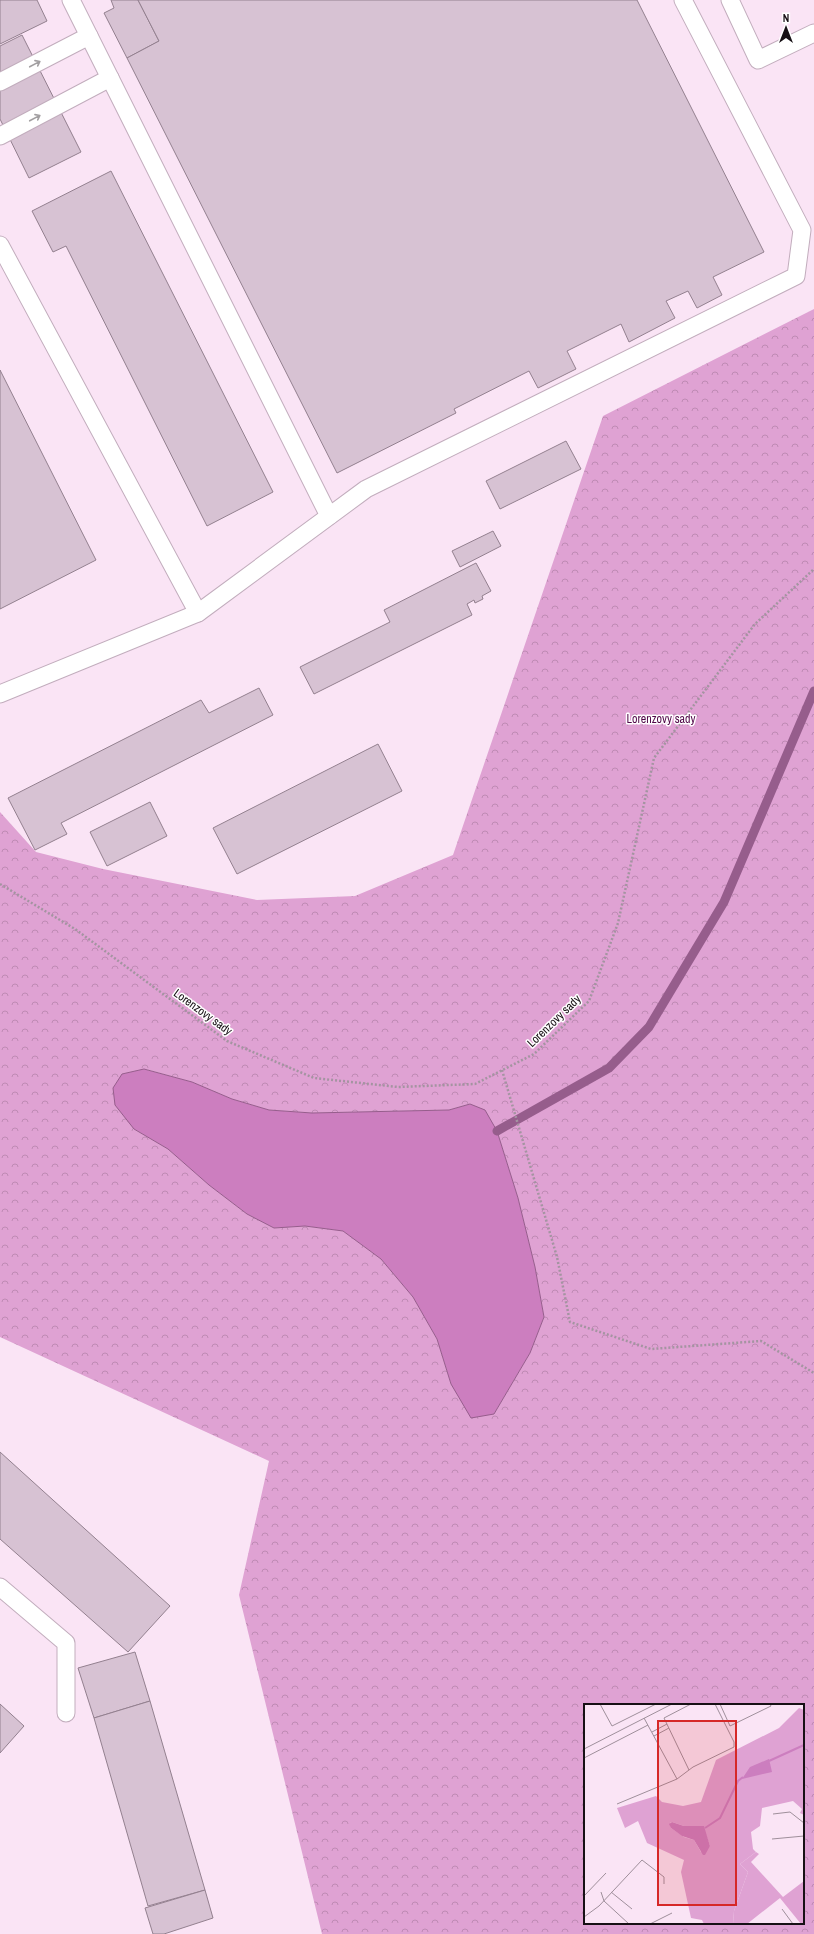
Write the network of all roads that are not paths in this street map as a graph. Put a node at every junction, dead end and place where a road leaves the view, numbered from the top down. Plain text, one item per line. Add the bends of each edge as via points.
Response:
1 (71, 0) edge
2 (683, 0) edge
3 (730, 0) edge
4 (814, 32) edge
5 (89, 36) junction
6 (110, 78) junction
7 (0, 82) edge
8 (0, 136) edge
9 (0, 245) edge
10 (329, 516) junction
11 (198, 613) junction
12 (0, 694) edge
13 (0, 1588) edge
14 (66, 1713) dead end

1 - 5 lane
2 - 10 lane via 802,230 796,276 366,489
3 - 4 lane via 758,60
5 - 6 lane
7 -> 5 lane
8 -> 6 lane
6 - 10 lane
9 - 11 lane
10 - 11 lane
11 - 12 lane
13 - 14 lane via 66,1643

